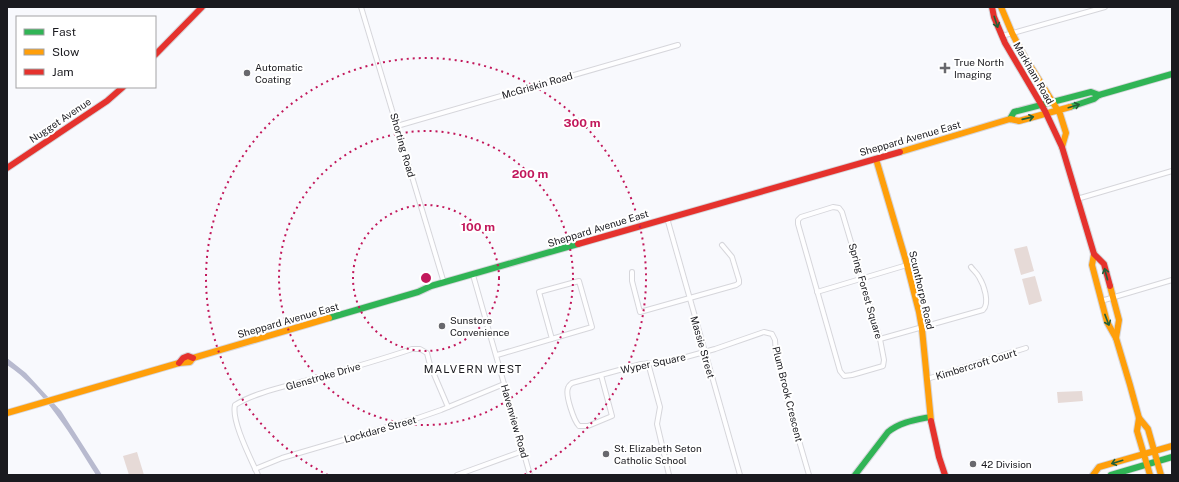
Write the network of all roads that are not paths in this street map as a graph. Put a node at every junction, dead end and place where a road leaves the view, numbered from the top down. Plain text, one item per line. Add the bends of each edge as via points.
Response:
1 (202, 7) edge
2 (361, 7) edge
3 (992, 7) edge
4 (1001, 7) edge
5 (1105, 7) edge
6 (1012, 33) junction
7 (1002, 36) junction
8 (678, 44) dead end
9 (156, 54) edge
10 (1172, 74) edge
11 (122, 88) edge
12 (1099, 94) junction
13 (1053, 102) junction
14 (1042, 105) junction
15 (1058, 111) junction
16 (1046, 114) junction
17 (1010, 119) junction
18 (397, 126) junction
19 (1062, 147) junction
20 (876, 159) junction
21 (7, 168) edge
22 (1172, 171) edge
23 (1077, 199) junction
24 (667, 218) junction
25 (722, 245) dead end
26 (1094, 254) junction
27 (907, 265) junction
28 (971, 267) dead end
29 (632, 272) dead end
30 (473, 275) junction
31 (862, 279) junction
32 (1172, 280) edge
33 (444, 283) junction
34 (817, 292) junction
35 (689, 298) junction
36 (1112, 298) junction
37 (1101, 301) junction
38 (922, 328) junction
39 (1116, 338) junction
40 (552, 339) junction
41 (880, 339) junction
42 (1026, 348) dead end
43 (705, 351) junction
44 (497, 355) junction
45 (648, 364) junction
46 (601, 375) junction
47 (927, 379) junction
48 (504, 384) junction
49 (448, 407) junction
50 (7, 413) edge
51 (930, 417) junction
52 (1139, 418) junction
53 (1172, 446) edge
54 (523, 451) junction
55 (1154, 451) junction
56 (1144, 454) junction
57 (1172, 457) edge
58 (1157, 462) junction
59 (1147, 465) junction
60 (255, 468) junction
61 (258, 475) edge
62 (457, 475) edge
63 (530, 475) edge
64 (669, 475) edge
65 (740, 475) edge
66 (809, 475) edge
67 (855, 475) edge
68 (945, 475) edge
69 (1093, 475) edge
70 (1111, 475) edge
71 (1150, 475) edge
72 (1161, 475) edge

1 - 9 main road
2 - 18 street, Shorting Road
3 -> 7 main road, Markham Road
4 - 6 main road, Markham Road
5 - 6 street
6 - 7 street
6 - 13 main road, Markham Road
7 - 14 main road, Markham Road
8 - 18 street, McGriskin Road
10 - 12 main road, Sheppard Avenue East
11 - 21 main road, Nugget Avenue
12 - 13 main road, Sheppard Avenue East via 1091,92
15 -> 12 main road, Sheppard Avenue East via 1094,99
13 - 14 main road, Sheppard Avenue East
13 - 15 main road, Markham Road
14 - 16 main road, Markham Road
14 - 17 main road, Sheppard Avenue East via 1014,112
15 - 16 main road, Sheppard Avenue East
15 - 19 main road, Markham Road via 1066,133
17 -> 16 main road, Sheppard Avenue East via 1019,120
16 - 19 main road, Markham Road
17 - 20 main road, Sheppard Avenue East
18 - 33 street, Shorting Road
19 - 23 main road, Markham Road
20 - 24 main road, Sheppard Avenue East
20 - 27 main road, Scunthorpe Road
22 - 23 street
23 - 26 main road, Markham Road
24 - 30 main road, Sheppard Avenue East
24 - 35 street, Massie Street
25 - 35 street via 732,257 739,283
36 -> 26 main road, Markham Road via 1104,264
26 - 37 main road, Markham Road via 1092,265
27 - 31 street
27 - 38 main road, Scunthorpe Road
28 - 38 street via 979,277 987,301 986,307
29 - 35 street via 640,312
30 - 33 main road, Sheppard Avenue East
30 - 44 street, Havenview Road
31 - 34 street
31 - 34 street, Spring Forest Square via 842,212 839,208 833,207 798,220
31 - 41 street, Spring Forest Square
32 - 36 street
33 - 50 main road, Sheppard Avenue East via 193,358 188,356 179,362
34 - 41 street, Spring Forest Square via 841,374 852,375 883,366
35 - 43 street, Massie Street
36 - 37 street
36 - 39 main road, Markham Road via 1119,320
37 -> 39 main road, Markham Road via 1107,322
38 - 41 street
38 - 47 main road, Scunthorpe Road
39 - 52 main road, Markham Road
40 - 40 street via 592,327 579,281 538,292
40 - 44 street
42 - 47 street, Kimbercroft Court
43 - 45 street, Wyper Square via 668,362
43 - 65 street, Massie Street
43 - 66 street, Plum Brook Crescent via 764,332 773,336 788,403
44 - 48 street, Havenview Road
45 - 46 street, Wyper Square
45 - 64 street via 660,406 657,424
46 - 46 street, Wyper Square via 572,383 567,389 575,423 579,426 588,426 612,416
47 - 51 main road, Scunthorpe Road
48 - 49 street, Lockdare Street
48 - 54 street, Havenview Road
49 - 60 street, Lockdare Street
49 - 60 street, Glenstroke Drive via 429,357 425,350 420,349 267,392 235,405 242,439
51 - 67 main road via 894,426
51 - 68 main road, Scunthorpe Road
52 - 55 main road, Markham Road via 1148,429
52 - 56 main road, Markham Road via 1137,431
53 - 55 main road
54 - 62 street
54 - 63 street, Havenview Road
55 - 56 main road
55 - 58 main road, Markham Road
56 - 59 main road, Markham Road
56 -> 69 main road via 1099,467
57 - 58 main road
58 - 59 main road
58 - 72 main road, Markham Road
59 - 70 main road
59 - 71 main road, Markham Road
60 - 61 street, Glenstroke Drive

